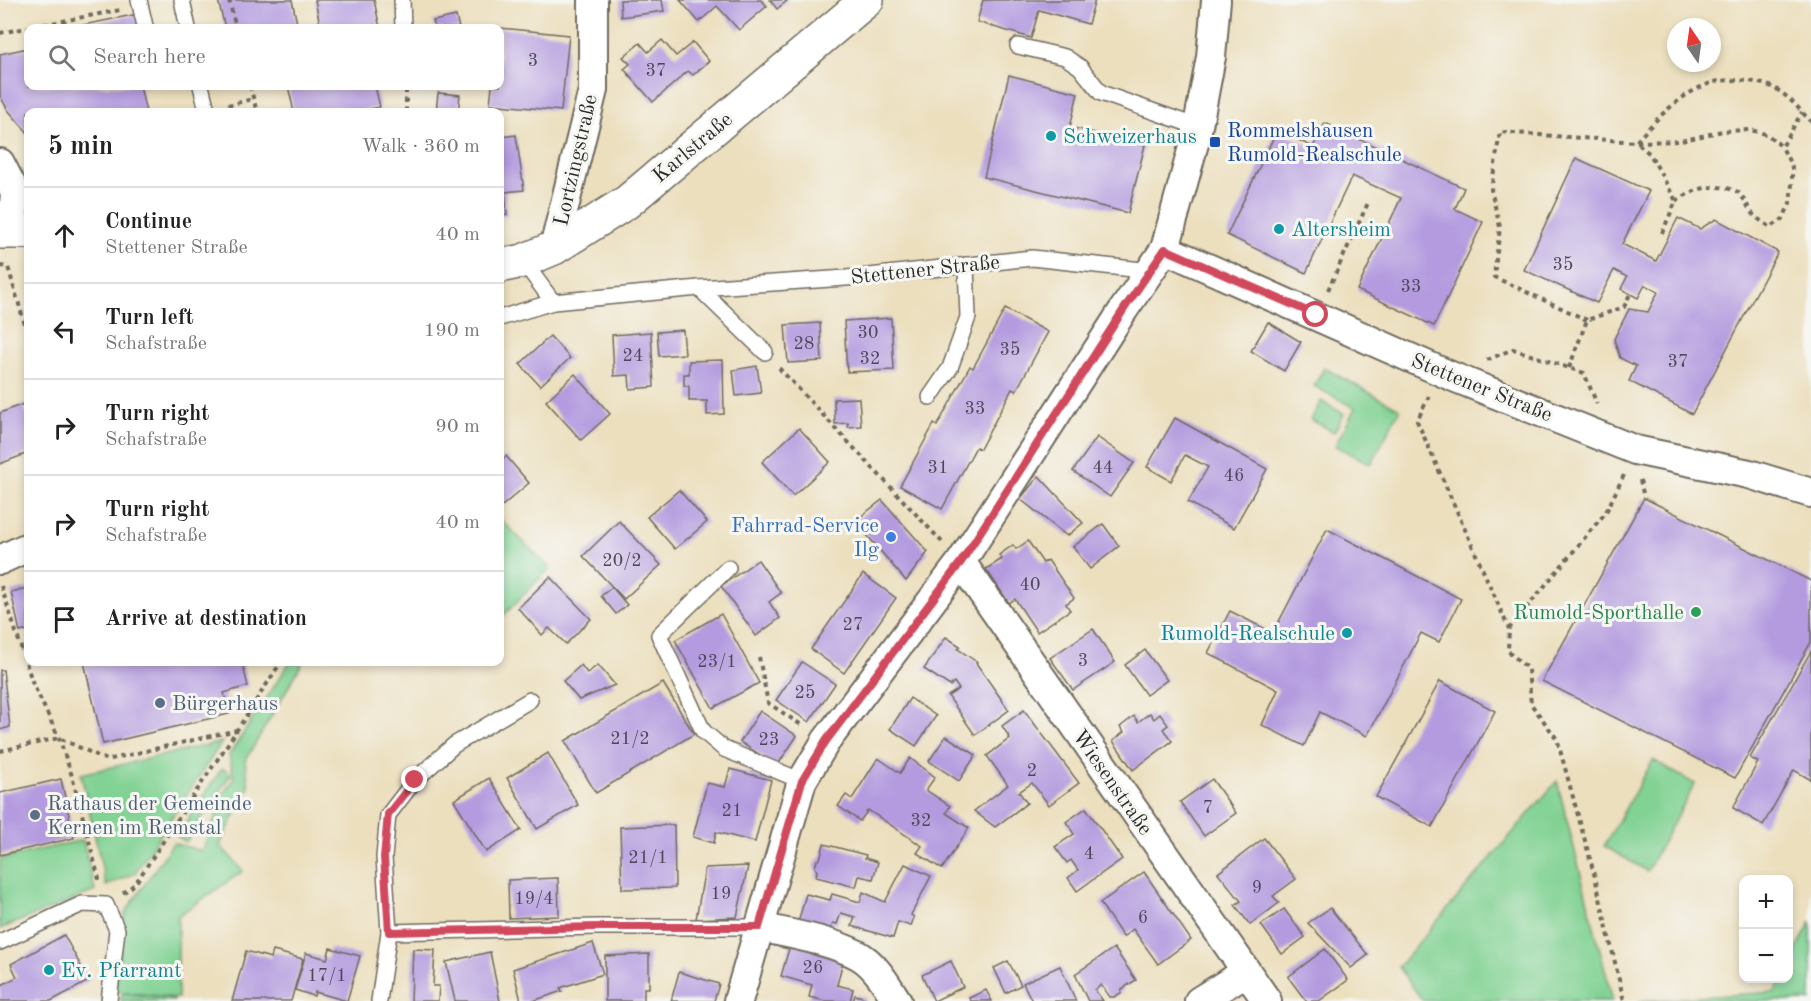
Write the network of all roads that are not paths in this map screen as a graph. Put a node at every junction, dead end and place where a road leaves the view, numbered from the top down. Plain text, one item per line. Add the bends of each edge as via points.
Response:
1 (182, 0) edge
2 (402, 0) edge
3 (593, 0) edge
4 (867, 0) edge
5 (1216, 0) edge
6 (140, 3) edge
7 (145, 24) edge
8 (187, 24) edge
9 (404, 24) edge
10 (1018, 46) dead end
11 (202, 90) edge
12 (206, 108) edge
13 (1198, 127) junction
14 (0, 163) edge
15 (14, 232) edge
16 (554, 248) junction
17 (1158, 260) junction
18 (511, 263) edge
19 (966, 265) junction
20 (699, 288) junction
21 (553, 302) junction
22 (504, 317) edge
23 (765, 352) road end
24 (930, 396) dead end
25 (1811, 493) edge
26 (24, 549) edge
27 (0, 560) edge
28 (961, 562) junction
29 (728, 568) dead end
30 (530, 700) dead end
31 (802, 781) junction
32 (759, 927) junction
33 (389, 932) junction
34 (0, 942) edge
35 (1245, 972) junction
36 (109, 1001) edge
37 (379, 1001) edge
38 (738, 1001) edge
39 (897, 1001) edge
40 (1199, 1001) edge
41 (1267, 1001) edge

1 - 8 lane
2 - 9 lane
3 - 16 street, Lortzingstraße via 593,90
4 - 16 main road, Karlstraße via 627,202
5 - 13 street via 1211,57
6 - 7 lane
10 - 13 lane via 1065,57 1080,67 1101,93
11 - 12 lane
13 - 17 street
14 - 15 street via 15,192
16 - 18 main road, Karlstraße
17 - 19 lane, Stettener Straße via 1032,258
17 - 25 street, Stettener Straße via 1316,315 1624,445
17 - 28 street
18 - 21 lane
19 - 20 lane, Stettener Straße
19 - 24 lane via 968,317 950,368
20 - 21 lane, Stettener Straße
20 - 23 lane
21 - 22 lane, Stettener Straße
26 - 27 street
28 - 31 street via 826,741
28 - 35 street, Wiesenstraße
29 - 31 lane via 659,635 703,731 724,750
30 - 33 lane via 454,746 415,780 388,814 384,857
31 - 32 street
32 - 33 lane
32 - 38 street
32 - 39 street via 859,956 884,979
33 - 37 lane
34 - 36 lane via 82,904 106,905 117,930
35 - 40 street
35 - 41 street, Wiesenstraße

